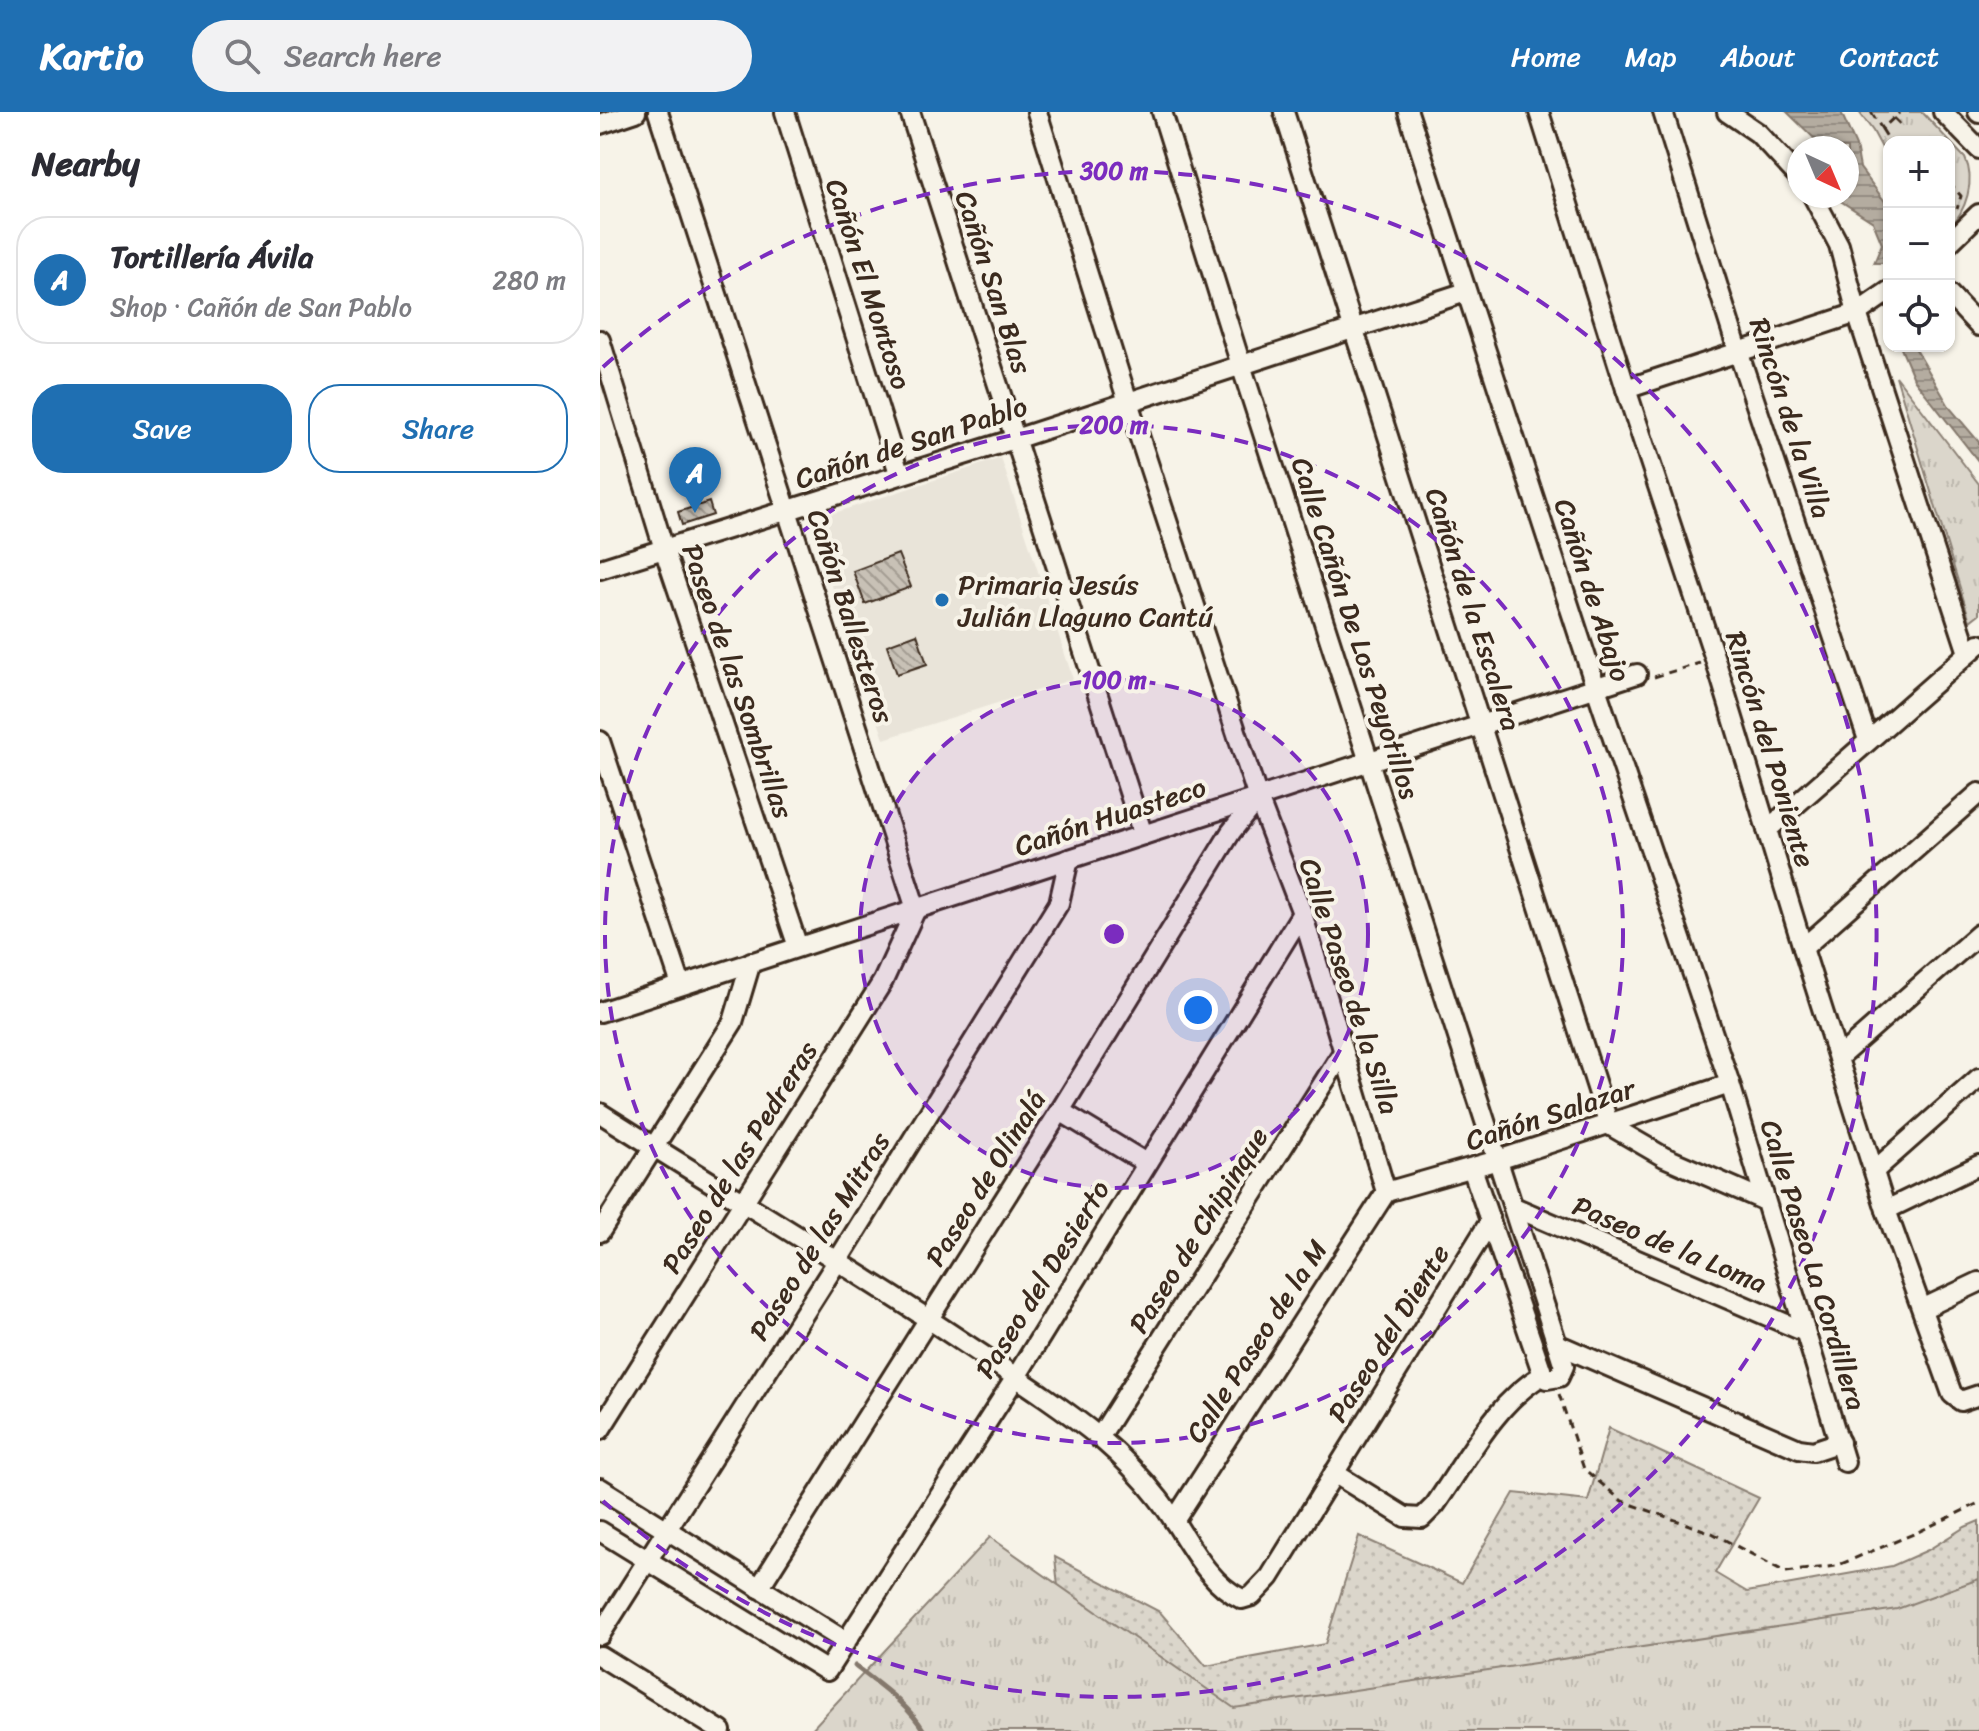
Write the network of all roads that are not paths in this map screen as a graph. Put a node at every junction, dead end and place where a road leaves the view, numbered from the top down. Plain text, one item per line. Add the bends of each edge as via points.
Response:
1 (636, 112) edge
2 (658, 112) edge
3 (785, 112) edge
4 (910, 112) edge
5 (1037, 112) edge
6 (1162, 112) edge
7 (1284, 112) edge
8 (1408, 112) edge
9 (1539, 112) edge
10 (1663, 112) edge
11 (1727, 112) edge
12 (1943, 112) edge
13 (600, 124) edge
14 (1979, 149) edge
15 (1787, 164) edge
16 (1819, 208) edge
17 (1979, 214) edge
18 (1955, 237) edge
19 (1466, 292) junction
20 (1883, 295) edge
21 (1955, 300) edge
22 (1857, 313) junction
23 (1979, 326) edge
24 (1353, 328) junction
25 (600, 340) edge
26 (1739, 354) junction
27 (1241, 365) junction
28 (1626, 389) junction
29 (1128, 402) junction
30 (1015, 439) junction
31 (899, 473) junction
32 (788, 510) junction
33 (664, 549) junction
34 (600, 569) edge
35 (1974, 648) edge
36 (1637, 674) dead end
37 (1596, 688) junction
38 (1483, 725) junction
39 (1868, 740) junction
40 (600, 741) edge
41 (1370, 761) junction
42 (1979, 793) edge
43 (1258, 798) junction
44 (1767, 830) junction
45 (1143, 835) junction
46 (1069, 859) junction
47 (916, 909) junction
48 (1302, 913) junction
49 (1979, 934) edge
50 (798, 947) junction
51 (1803, 948) junction
52 (751, 962) junction
53 (681, 985) junction
54 (601, 1014) edge
55 (1343, 1052) junction
56 (1838, 1058) junction
57 (1979, 1078) edge
58 (1730, 1084) junction
59 (1060, 1111) junction
60 (600, 1113) edge
61 (1609, 1125) junction
62 (653, 1147) junction
63 (1498, 1160) junction
64 (1146, 1163) junction
65 (1979, 1165) edge
66 (1472, 1168) junction
67 (1874, 1171) junction
68 (1386, 1192) junction
69 (1763, 1200) junction
70 (743, 1203) junction
71 (1514, 1207) junction
72 (1886, 1210) junction
73 (1489, 1223) junction
74 (600, 1232) edge
75 (838, 1260) junction
76 (1979, 1282) edge
77 (1922, 1309) junction
78 (928, 1319) junction
79 (1805, 1332) junction
80 (1557, 1344) junction
81 (1016, 1377) junction
82 (1548, 1377) junction
83 (1979, 1395) edge
84 (600, 1430) edge
85 (1099, 1438) junction
86 (1840, 1442) junction
87 (1845, 1462) dead end
88 (1334, 1473) junction
89 (600, 1488) edge
90 (1174, 1521) junction
91 (668, 1529) junction
92 (600, 1531) edge
93 (648, 1561) junction
94 (759, 1588) junction
95 (600, 1635) edge
96 (845, 1641) junction
97 (600, 1656) edge
98 (721, 1731) edge

1 - 13 street
2 - 32 street, Cañón Ballesteros
3 - 31 street, Cañón El Montoso
4 - 30 street, Cañón San Blas
5 - 29 street, Calle Paseo de la Silla
6 - 27 street, Calle Cañón De Los Peyotillos
7 - 24 street, Cañón de la Escalera
8 - 19 street, Cañón de Abajo
9 - 28 street, Rincón del Poniente
10 - 26 street, Rincón de la Villa
11 - 15 street via 1758,133
12 - 14 street
16 - 22 street via 1839,245
17 - 18 street
19 - 24 street, Cañón de San Pablo
19 - 37 street, Cañón de Abajo
20 - 22 street
21 - 23 street
22 - 26 street
22 - 35 street
24 - 27 street, Cañón de San Pablo
24 - 38 street, Cañón de la Escalera
25 - 33 street, Paseo de las Sombrillas
26 - 28 street
26 - 39 street, Rincón de la Villa
27 - 29 street, Cañón de San Pablo
27 - 41 street, Calle Cañón De Los Peyotillos
28 - 44 street, Rincón del Poniente
29 - 30 street, Cañón de San Pablo
29 - 43 street, Calle Paseo de la Silla
30 - 31 street, Cañón de San Pablo
30 - 45 street, Cañón San Blas
31 - 32 street, Cañón de San Pablo
32 - 33 street, Cañón de San Pablo
32 - 47 street, Cañón Ballesteros
33 - 34 street, Cañón de San Pablo
33 - 50 street, Paseo de las Sombrillas
35 - 39 street
36 - 37 street, Cañón Huasteco
37 - 38 street, Cañón Huasteco
37 - 58 street, Cañón de Abajo
38 - 41 street, Cañón Huasteco
38 - 61 street, Cañón de la Escalera
39 - 44 street
40 - 53 street
41 - 43 street, Cañón Huasteco
41 - 63 street, Calle Cañón De Los Peyotillos
42 - 51 street
43 - 45 street, Cañón Huasteco
43 - 48 street, Calle Paseo de la Silla
43 - 59 street, Paseo de Olinalá via 1231,832
44 - 51 street, Rincón del Poniente
45 - 46 street, Cañón Huasteco
46 - 47 street, Cañón Huasteco
46 - 75 street, Paseo de las Mitras via 1059,903
47 - 50 street, Cañón Huasteco
47 - 70 street, Paseo de las Pedreras via 883,981
48 - 55 street, Calle Paseo de la Silla
48 - 64 street, Paseo del Desierto
49 - 56 street
50 - 52 street, Cañón Huasteco
51 - 56 street, Rincón del Poniente
52 - 53 street, Cañón Huasteco
52 - 62 street via 733,1022
53 - 54 street, Cañón Huasteco
55 - 68 street, Calle Paseo de la Silla
55 - 85 street, Paseo de Chipinque
56 - 67 street, Rincón del Poniente
57 - 67 street
58 - 61 street, Cañón Salazar
58 - 69 street, Calle Paseo La Cordillera
59 - 64 street
59 - 78 street, Paseo de Olinalá
60 - 62 street
61 - 63 street, Cañón Salazar
61 - 69 street via 1664,1157
62 - 70 street
62 - 74 street
63 - 66 street, Cañón Salazar
63 - 71 street, Calle Cañón De Los Peyotillos
64 - 81 street, Paseo del Desierto
65 - 72 street
66 - 68 street, Cañón Salazar
66 - 73 street
67 - 72 street, Rincón del Poniente
68 - 90 street, Calle Paseo de la M
69 - 79 street, Calle Paseo La Cordillera
70 - 75 street
70 - 84 street, Paseo de las Pedreras
71 - 79 street, Paseo de la Loma
71 - 80 street, Calle Cañón De Los Peyotillos
72 - 77 street, Rincón del Poniente
73 - 82 street
73 - 88 street, Paseo del Diente
75 - 78 street
75 - 91 street, Paseo de las Mitras
76 - 77 street
77 - 83 street, Rincón del Poniente via 1952,1394 1966,1401
78 - 81 street
78 - 94 street, Paseo de Olinalá
79 - 86 street, Calle Paseo La Cordillera
80 - 82 street via 1564,1370 1559,1377
80 - 86 street via 1799,1449 1813,1451
81 - 85 street
81 - 96 street, Paseo del Desierto
82 - 88 street via 1525,1385 1507,1401 1422,1518 1405,1517
85 - 90 street via 1138,1474
86 - 87 street, Calle Paseo La Cordillera
88 - 90 street, Paseo del Diente via 1270,1577 1252,1596 1242,1599 1227,1592
89 - 91 street
91 - 93 street, Paseo de las Mitras
91 - 94 street
92 - 93 street
93 - 95 street, Paseo de las Mitras
93 - 96 street, Paseo del Desierto via 826,1672
94 - 96 street
97 - 98 street

